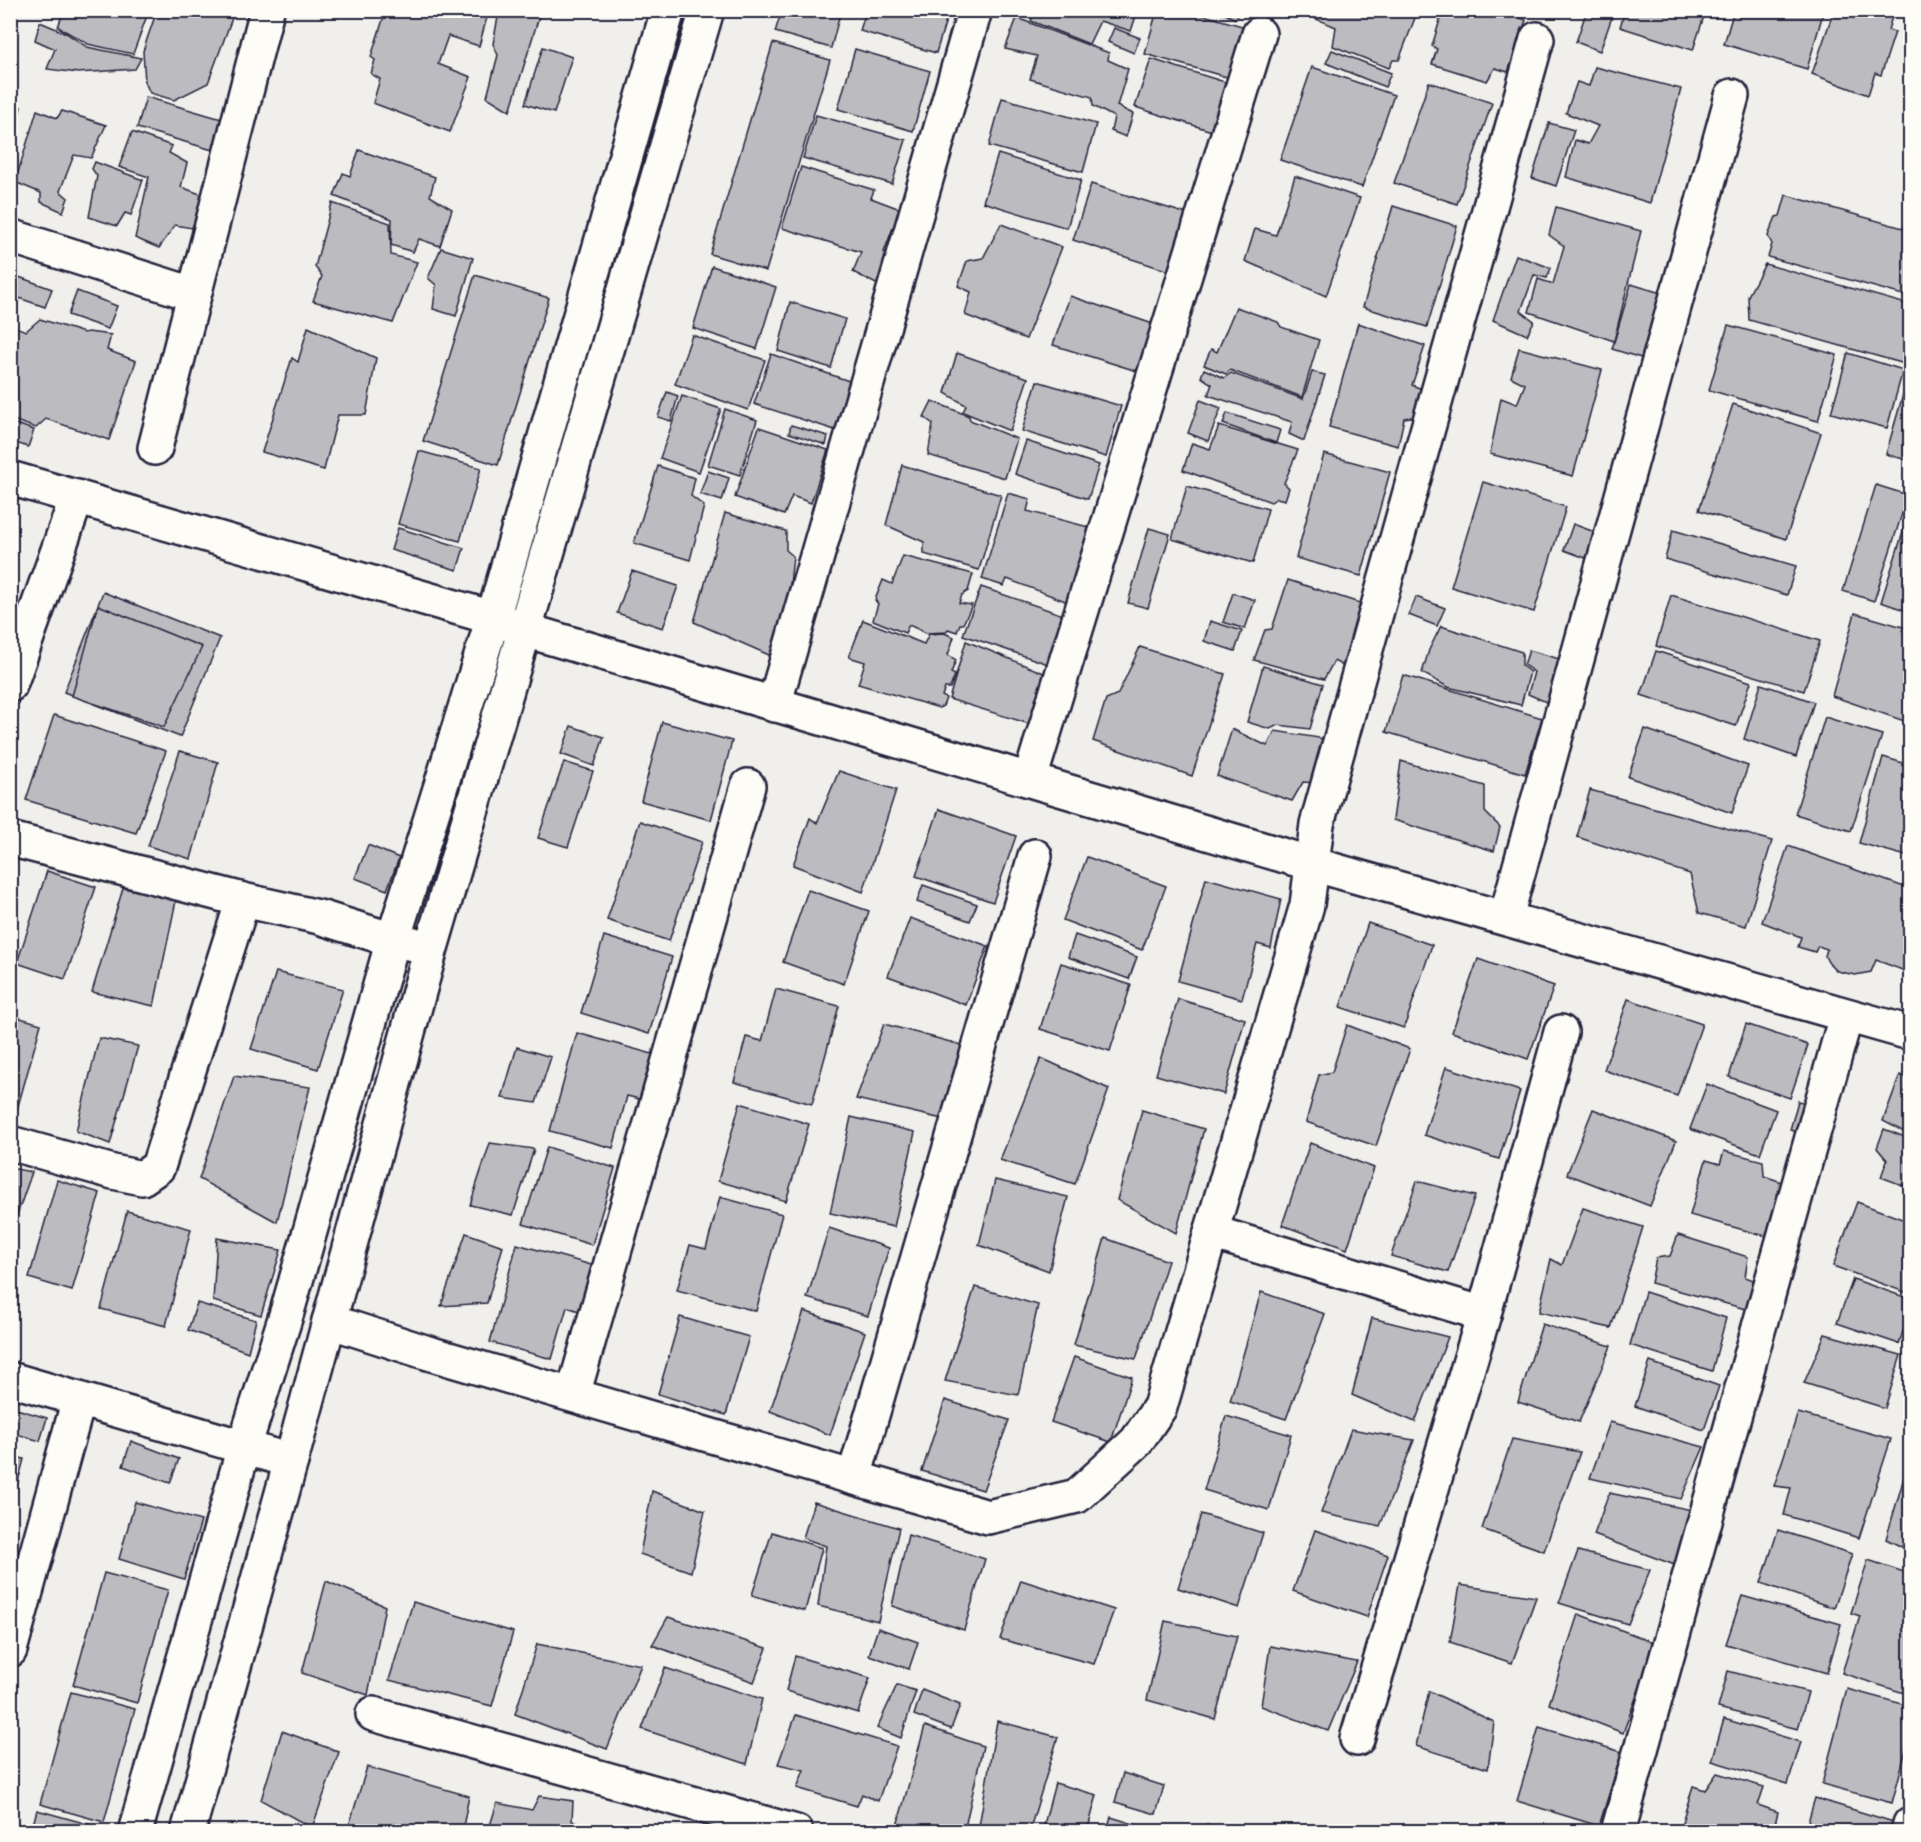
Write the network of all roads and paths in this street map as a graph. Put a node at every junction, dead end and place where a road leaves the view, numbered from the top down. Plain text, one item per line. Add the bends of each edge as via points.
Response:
1 (267, 10) edge
2 (668, 10) edge
3 (707, 10) edge
4 (975, 10) edge
5 (1259, 34) dead end
6 (1537, 39) dead end
7 (1732, 96) dead end
8 (10, 237) edge
9 (193, 294) junction
10 (155, 448) dead end
11 (10, 478) edge
12 (76, 497) junction
13 (493, 618) junction
14 (525, 630) junction
15 (10, 685) edge
16 (774, 705) junction
17 (1030, 778) junction
18 (748, 786) dead end
19 (10, 839) edge
20 (1035, 856) dead end
21 (1312, 864) junction
22 (243, 900) junction
23 (1506, 917) junction
24 (393, 940) junction
25 (431, 948) junction
26 (1846, 1016) junction
27 (1562, 1032) dead end
28 (1911, 1033) edge
29 (10, 1143) edge
30 (1211, 1232) junction
31 (1484, 1314) junction
32 (329, 1321) junction
33 (10, 1379) edge
34 (573, 1395) junction
35 (79, 1399) junction
36 (244, 1447) junction
37 (291, 1461) junction
38 (854, 1477) junction
39 (10, 1650) edge
40 (373, 1714) dead end
41 (1357, 1739) dead end
42 (1911, 1824) edge
43 (1619, 1828) dead end
44 (135, 1832) edge
45 (188, 1832) edge
46 (796, 1832) edge
47 (1908, 1832) edge

1 - 9 street
2 - 13 street
3 - 14 street
4 - 16 street
5 - 17 street
6 - 21 street via 1317,824
7 - 23 street
8 - 9 street
9 - 10 street
11 - 12 street
12 - 13 street
12 - 15 street
13 - 14 street
13 - 24 street
14 - 16 street
14 - 25 street
16 - 17 street
17 - 21 street
18 - 34 street
19 - 22 street
20 - 38 street
21 - 23 street
21 - 30 street via 1307,905
22 - 24 street via 319,917
22 - 29 street via 158,1167 142,1178
23 - 26 street
24 - 25 street
24 - 36 street via 287,1312
25 - 32 street
26 - 28 street
26 - 43 street
27 - 31 street
30 - 31 street
30 - 38 street via 1161,1407 1136,1442 1077,1496 988,1517
31 - 41 street
32 - 34 street
32 - 37 street
33 - 35 street
34 - 38 street
35 - 36 street
35 - 39 street
36 - 37 street
36 - 44 street
37 - 45 street
40 - 46 street
42 - 47 street

